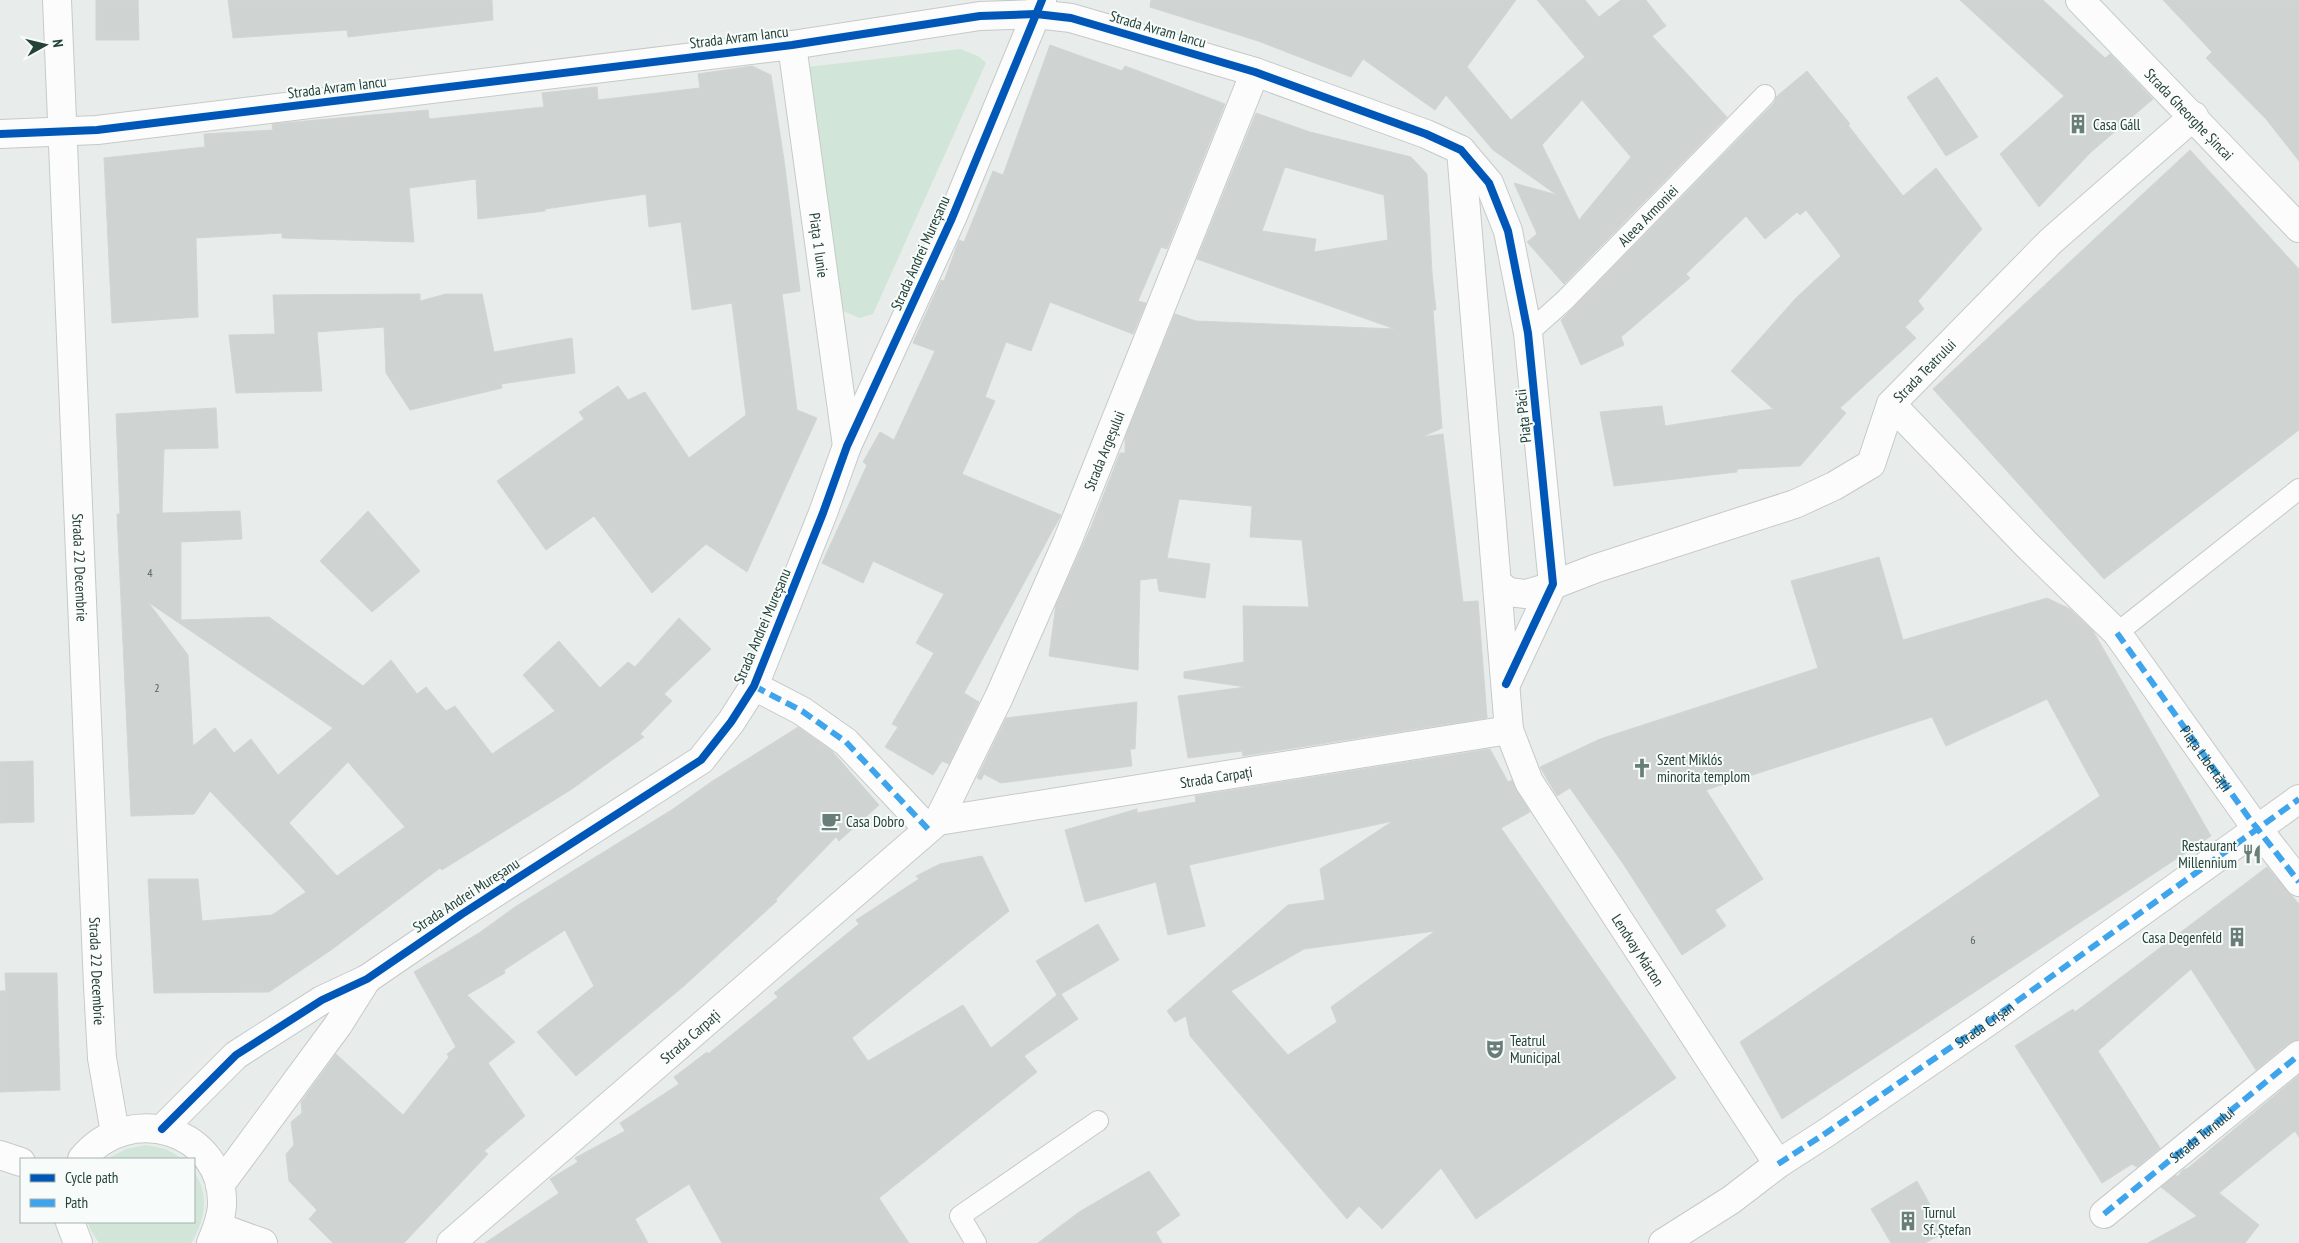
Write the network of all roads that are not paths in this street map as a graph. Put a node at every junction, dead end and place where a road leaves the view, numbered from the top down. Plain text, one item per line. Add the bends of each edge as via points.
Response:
1 (57, 0) edge
2 (2080, 0) edge
3 (1039, 7) edge
4 (792, 45) junction
5 (1255, 72) junction
6 (1765, 95) dead end
7 (2194, 116) junction
8 (61, 133) junction
9 (0, 134) edge
10 (1461, 150) junction
11 (2299, 228) edge
12 (1508, 231) junction
13 (1468, 245) junction
14 (1528, 333) junction
15 (1891, 404) junction
16 (847, 446) junction
17 (2299, 488) edge
18 (1498, 584) junction
19 (1553, 584) junction
20 (2117, 633) junction
21 (1506, 684) junction
22 (754, 686) junction
23 (1509, 730) junction
24 (2299, 800) edge
25 (933, 825) junction
26 (2258, 830) junction
27 (2299, 882) edge
28 (368, 979) junction
29 (2299, 1055) edge
30 (1098, 1121) dead end
31 (162, 1129) junction
32 (115, 1133) junction
33 (0, 1155) edge
34 (83, 1158) edge
35 (20, 1162) edge
36 (1778, 1164) junction
37 (220, 1185) junction
38 (2104, 1214) dead end
39 (70, 1223) edge
40 (215, 1235) edge
41 (78, 1243) edge
42 (263, 1243) edge
43 (451, 1243) edge
44 (976, 1243) edge
45 (1663, 1243) edge

1 - 8 street, Strada 22 Decembrie
2 - 7 street, Strada Gheorghe Șincai
3 - 4 street, Strada Avram Iancu
3 - 5 street, Strada Avram Iancu
3 - 16 street, Strada Andrei Mureșanu via 952,218
4 - 8 street, Strada Avram Iancu
4 - 16 street, Piața 1 Iunie
5 - 10 street, Strada Avram Iancu via 1426,134
5 - 25 street, Strada Argeșului via 1067,542 999,697
6 - 14 lane, Aleea Armoniei via 1565,300
7 - 11 street, Strada Gheorghe Șincai
7 - 15 street, Strada Teatrului via 2051,241
8 - 9 street, Strada Avram Iancu
8 - 32 street, Strada 22 Decembrie via 102,1058
10 - 12 street, Piața Păcii via 1490,183
10 - 13 street
12 - 13 street via 1481,236
12 - 14 street, Piața Păcii
13 - 18 street
14 - 19 street, Piața Păcii
15 - 19 street via 1871,464 1834,486 1795,504
15 - 20 street, Strada Teatrului via 2026,545
16 - 22 street, Strada Andrei Mureșanu
17 - 20 lane
18 - 19 street via 1510,592 1526,594
18 - 21 street
19 - 21 street
20 - 26 street, Piața Libertății
21 - 23 street, Lendvay Márton
22 - 25 street via 802,711 846,742
22 - 28 street, Strada Andrei Mureșanu via 701,760 462,914
23 - 25 street, Strada Carpați
23 - 36 street, Lendvay Márton via 1528,782
24 - 26 street, Strada Crișan
25 - 43 street, Strada Carpați
26 - 27 street, Piața Libertății
26 - 36 street, Strada Crișan via 1976,1030
28 - 31 street, Strada Andrei Mureșanu via 322,1000 236,1055
28 - 37 street, Strada Andrei Mureșanu
29 - 38 street, Strada Turnului
30 - 44 lane via 960,1216
31 - 32 street via 146,1127
31 - 37 street via 178,1135 204,1155
32 - 34 street
33 - 35 street
36 - 45 street, Strada Crișan via 1731,1200
37 - 40 street via 222,1206
39 - 41 street
40 - 42 street via 252,1237

